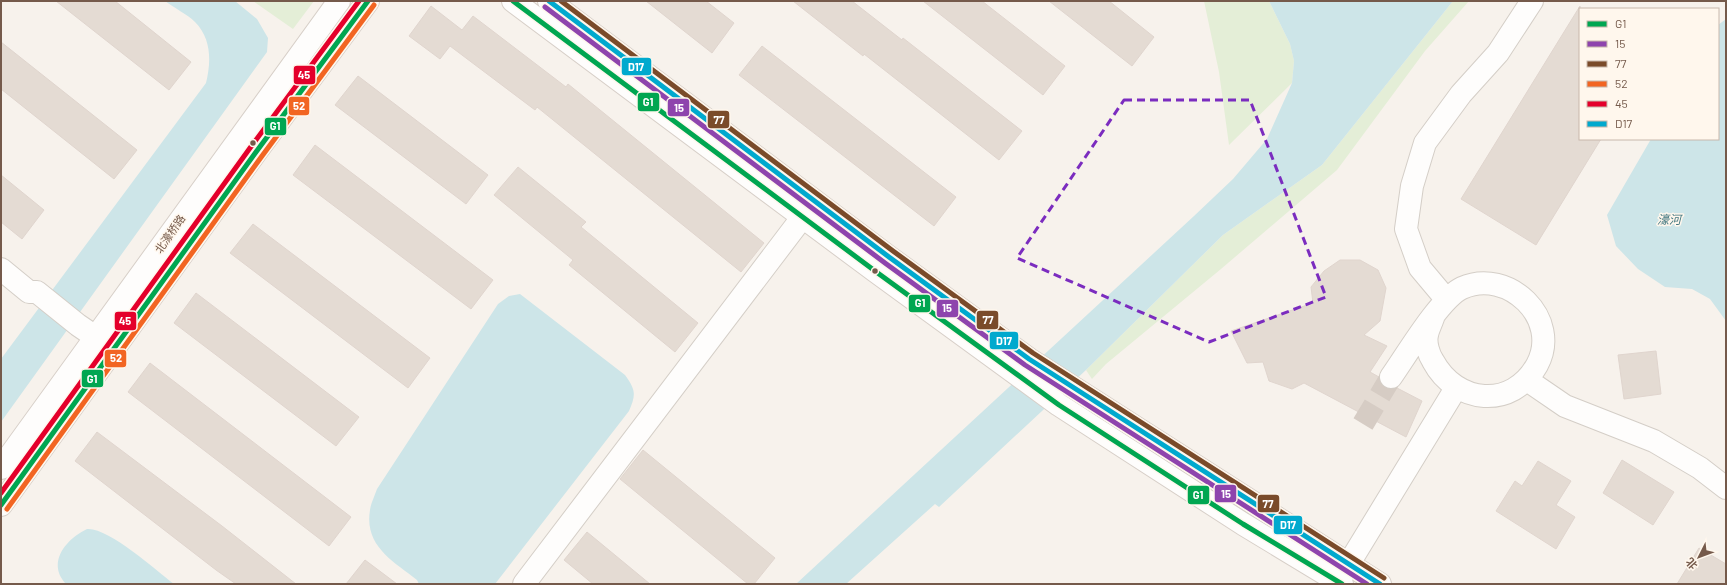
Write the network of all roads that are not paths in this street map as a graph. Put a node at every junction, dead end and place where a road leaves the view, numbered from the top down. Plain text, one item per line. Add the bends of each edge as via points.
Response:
1 (339, 1) edge
2 (368, 1) edge
3 (513, 1) edge
4 (549, 1) edge
5 (1532, 1) edge
6 (809, 208) junction
7 (1, 269) edge
8 (1440, 307) junction
9 (97, 338) junction
10 (1391, 377) tunnel mouth
11 (1526, 380) junction
12 (1456, 388) junction
13 (1, 468) edge
14 (1726, 488) edge
15 (1, 505) edge
16 (1345, 575) edge
17 (524, 584) edge
18 (1380, 584) edge

1 - 9 street, 北濠桥路 via 240,135
2 - 15 street, 北濠桥路
3 - 6 street
4 - 6 street
5 - 8 street via 1498,53 1461,94 1425,143 1412,186 1406,229 1420,268
6 - 16 street
6 - 16 street via 1013,372 1059,405 1243,524
6 - 17 street
7 - 9 street via 29,292 37,292
8 - 10 street
8 - 11 street via 1462,288 1481,283 1500,285 1518,293 1532,307 1541,325 1542,344 1538,364
8 - 12 street via 1426,336 1430,355 1440,374
9 - 13 street, 北濠桥路
11 - 12 street via 1511,391 1493,396 1474,395
11 - 14 street via 1565,406 1654,441 1700,468
12 - 16 street
16 - 18 street

